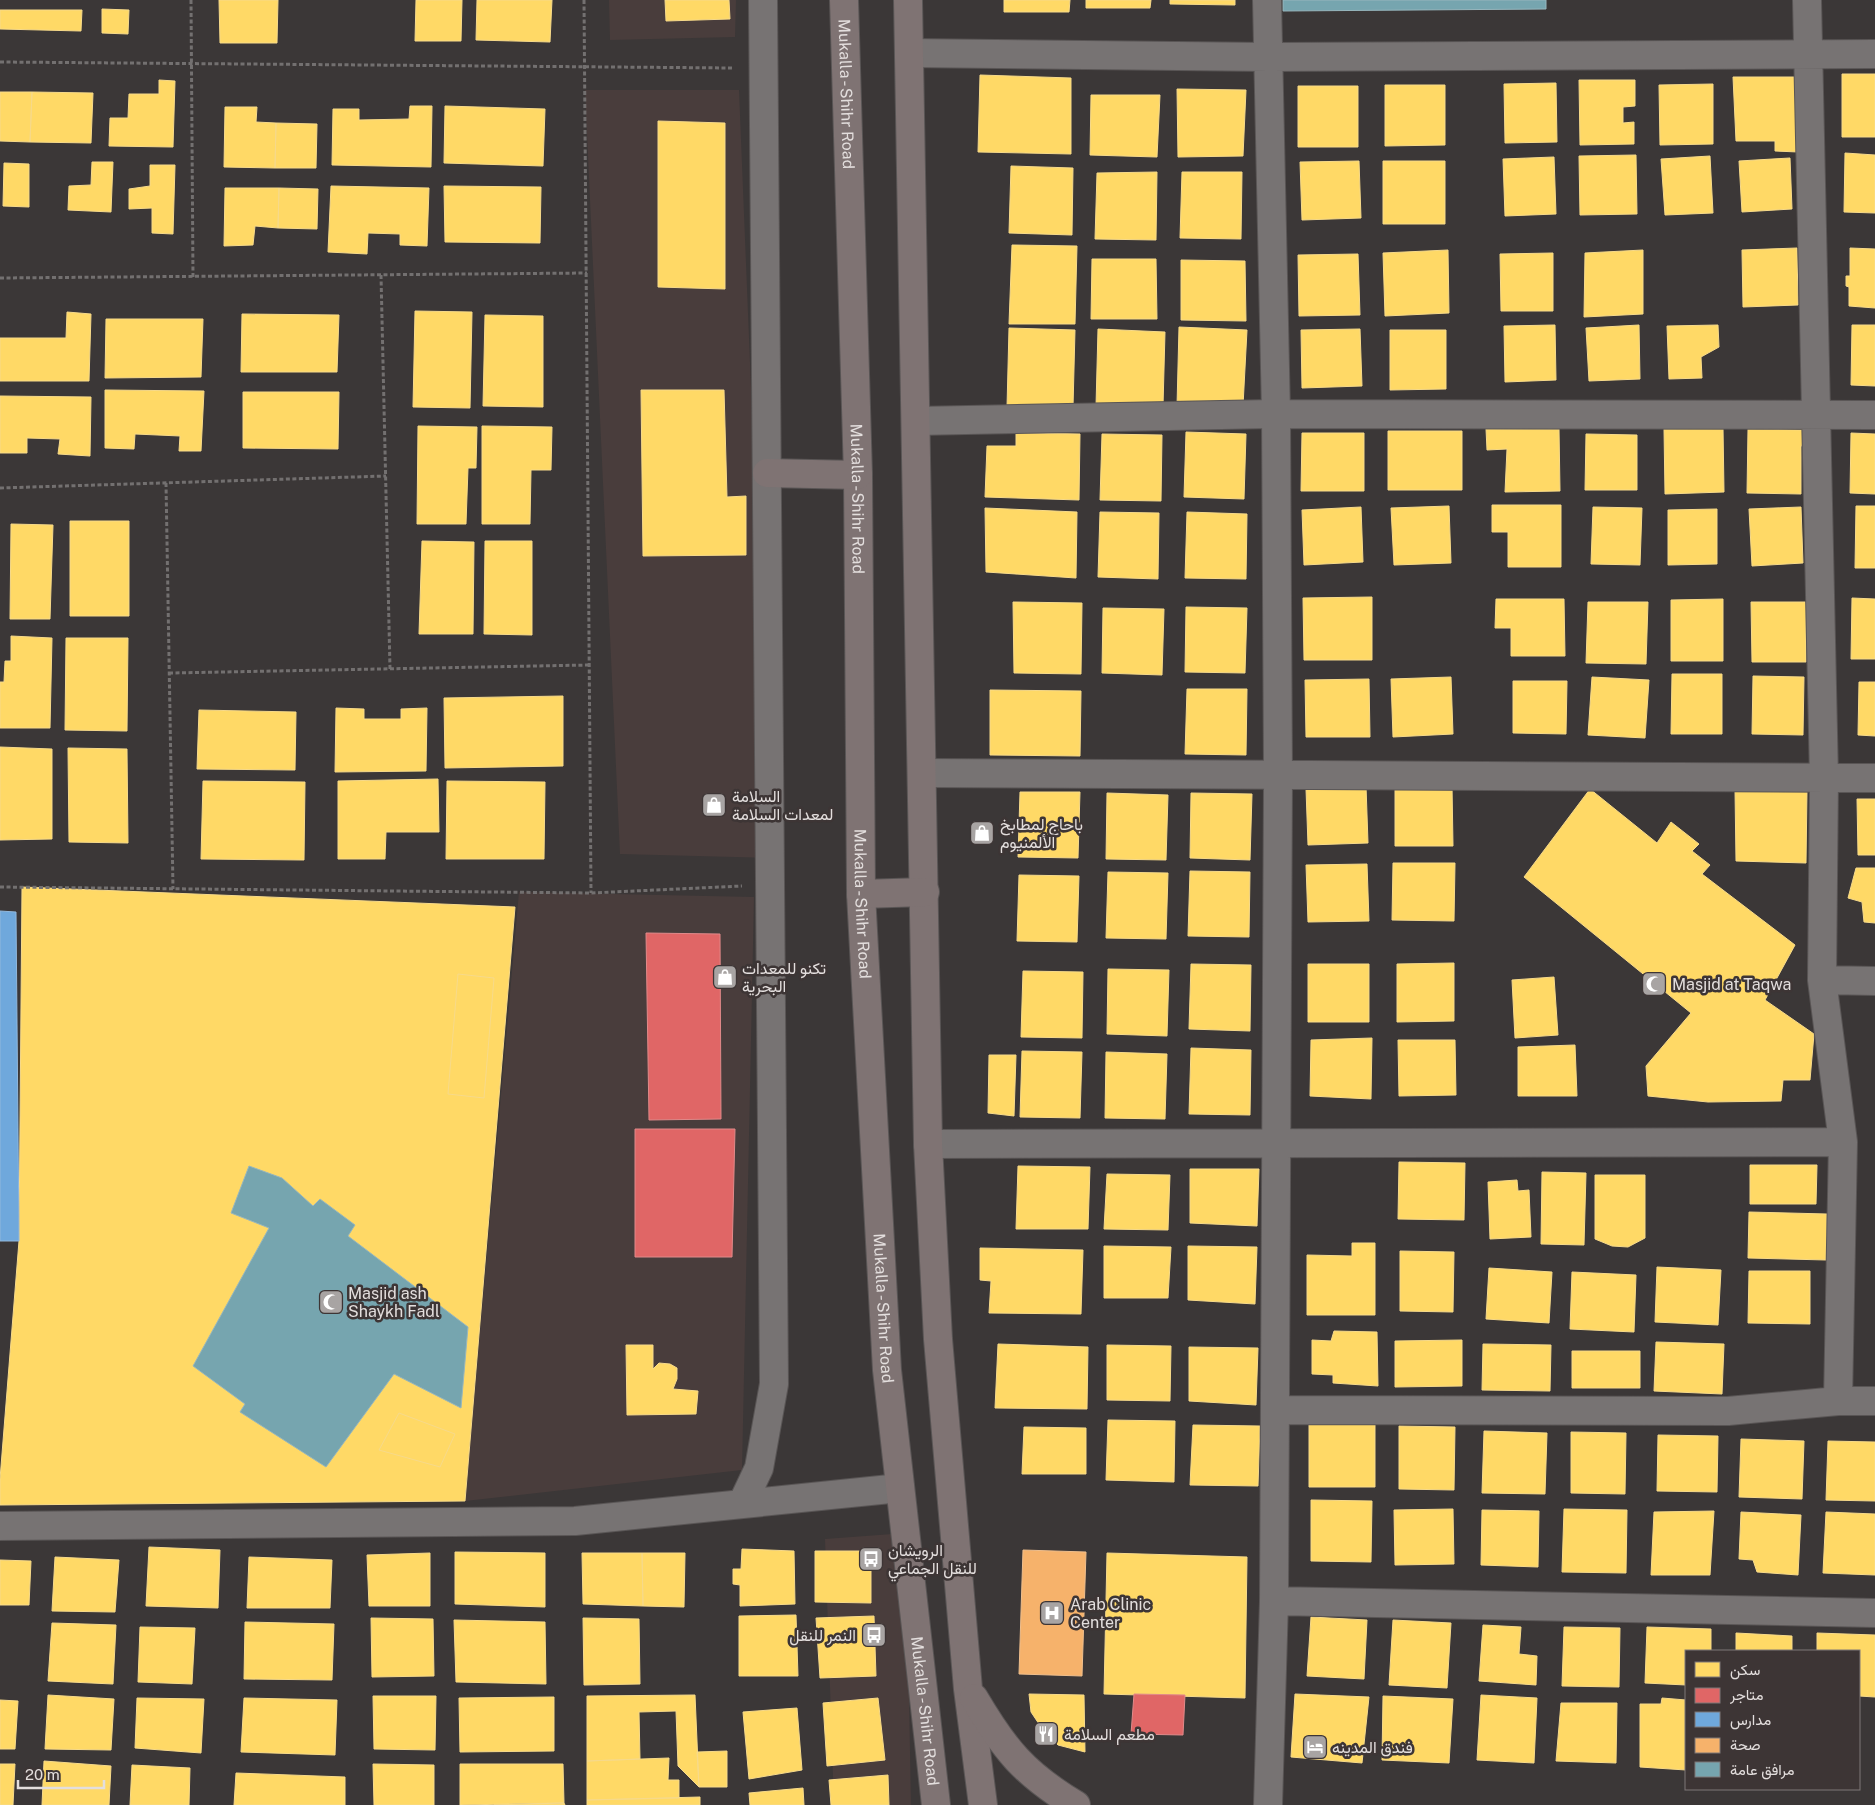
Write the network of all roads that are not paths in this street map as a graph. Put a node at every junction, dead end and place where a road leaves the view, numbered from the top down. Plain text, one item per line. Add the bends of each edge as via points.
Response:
1 (763, 0) edge
2 (844, 0) edge
3 (908, 0) edge
4 (1267, 0) edge
5 (1808, 0) edge
6 (910, 53) junction
7 (1809, 54) junction
8 (1875, 54) edge
9 (1268, 57) junction
10 (1276, 414) junction
11 (1817, 415) junction
12 (1875, 415) edge
13 (916, 421) junction
14 (767, 473) junction
15 (858, 475) junction
16 (922, 773) junction
17 (1278, 776) junction
18 (1824, 778) junction
19 (1875, 778) edge
20 (925, 892) junction
21 (861, 894) junction
22 (1822, 980) junction
23 (1875, 981) edge
24 (1276, 1142) junction
25 (1843, 1142) junction
26 (928, 1144) junction
27 (1838, 1401) junction
28 (1875, 1401) edge
29 (1275, 1410) junction
30 (900, 1488) junction
31 (742, 1504) junction
32 (0, 1526) edge
33 (1274, 1601) junction
34 (1875, 1613) edge
35 (968, 1689) junction
36 (936, 1805) edge
37 (983, 1805) edge
38 (1076, 1805) edge
39 (1268, 1805) edge

1 - 14 street
2 - 15 highway, Mukalla - Shihr Road
3 - 6 highway
4 - 9 street
5 - 7 street
6 - 9 street
6 - 13 highway
7 - 8 street
7 - 9 street
7 - 11 street
9 - 10 street
10 - 11 street
10 - 13 street
10 - 17 street
11 - 12 street
11 - 18 street
13 - 16 highway
14 - 15 highway
14 - 31 street via 774,1384 759,1468
15 - 21 highway, Mukalla - Shihr Road
16 - 17 street
16 - 20 highway
17 - 18 street
17 - 24 street
18 - 19 street
18 - 22 street
20 - 21 highway
20 - 26 highway
21 - 30 highway, Mukalla - Shihr Road via 887,1370
22 - 23 street
22 - 25 street
24 - 25 street
24 - 26 street
24 - 29 street
25 - 27 street
26 - 35 highway via 938,1339
27 - 28 street
27 - 29 street via 1728,1411
29 - 33 street
30 - 31 street
30 - 36 highway, Mukalla - Shihr Road
31 - 32 street via 575,1521
33 - 34 street
33 - 39 street
35 - 37 highway
35 - 38 highway via 996,1735 1027,1772

